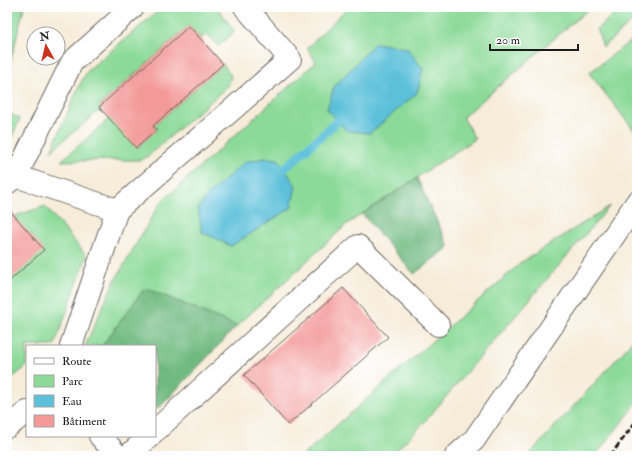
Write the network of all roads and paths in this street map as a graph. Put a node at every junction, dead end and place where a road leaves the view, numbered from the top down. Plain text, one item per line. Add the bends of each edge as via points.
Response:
1 (133, 7) edge
2 (245, 7) edge
3 (11, 179) edge
4 (637, 202) edge
5 (117, 210) junction
6 (438, 325) dead end
7 (71, 345) edge
8 (26, 413) edge
9 (7, 428) edge
10 (156, 430) edge
11 (101, 437) edge
12 (149, 437) edge
13 (474, 448) edge
14 (118, 456) edge
15 (128, 456) edge
16 (456, 456) edge

1 - 3 lane via 72,62
2 - 5 lane via 290,59
3 - 5 lane
4 - 13 lane
5 - 7 lane
6 - 10 lane via 358,246
8 - 9 lane
11 - 14 lane
12 - 15 lane
13 - 16 lane

